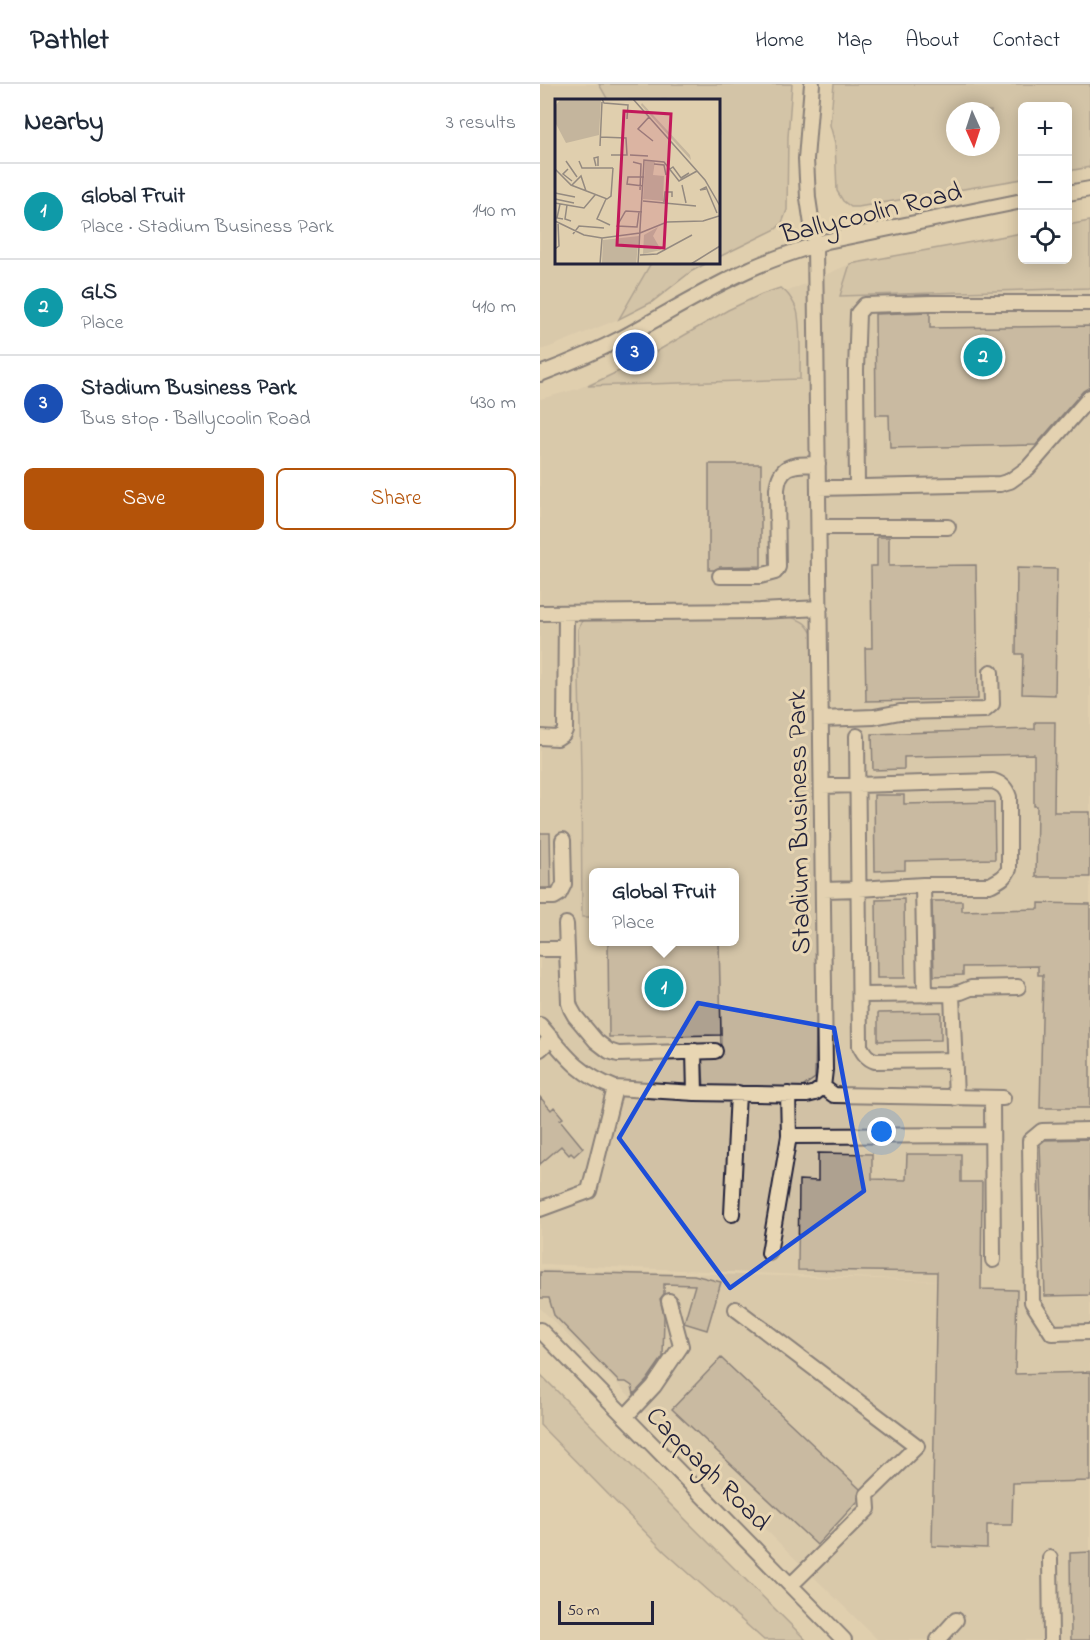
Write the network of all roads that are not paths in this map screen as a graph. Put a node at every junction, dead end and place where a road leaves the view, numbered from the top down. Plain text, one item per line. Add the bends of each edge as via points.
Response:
1 (812, 84) edge
2 (1090, 189) edge
3 (1072, 192) edge
4 (1018, 202) edge
5 (815, 245) junction
6 (1090, 303) edge
7 (540, 374) edge
8 (1090, 397) edge
9 (818, 464) junction
10 (857, 487) junction
11 (818, 488) junction
12 (819, 527) junction
13 (948, 527) dead end
14 (720, 576) dead end
15 (820, 608) junction
16 (540, 613) edge
17 (566, 613) junction
18 (990, 672) dead end
19 (821, 719) junction
20 (857, 736) dead end
21 (540, 737) edge
22 (857, 785) junction
23 (822, 786) junction
24 (563, 840) dead end
25 (923, 885) junction
26 (859, 889) junction
27 (823, 890) junction
28 (540, 897) edge
29 (566, 924) dead end
30 (540, 949) edge
31 (567, 949) junction
32 (1018, 987) dead end
33 (925, 994) junction
34 (952, 994) junction
35 (860, 995) junction
36 (540, 1024) edge
37 (552, 1038) junction
38 (540, 1049) edge
39 (715, 1051) dead end
40 (694, 1052) junction
41 (954, 1060) junction
42 (823, 1087) junction
43 (615, 1088) junction
44 (694, 1093) junction
45 (738, 1093) junction
46 (788, 1094) junction
47 (956, 1098) junction
48 (1090, 1130) edge
49 (992, 1135) junction
50 (789, 1136) junction
51 (540, 1209) edge
52 (732, 1214) dead end
53 (769, 1253) dead end
54 (993, 1260) dead end
55 (669, 1301) dead end
56 (736, 1309) dead end
57 (540, 1330) edge
58 (1090, 1332) edge
59 (625, 1417) junction
60 (1050, 1558) dead end
61 (791, 1585) junction
62 (956, 1620) dead end
63 (844, 1640) edge
64 (938, 1640) edge
65 (1051, 1640) edge

1 - 5 street, Stadium Business Park via 806,159
2 - 3 street
4 - 5 street, Ballycoolin Road
5 - 7 street, Ballycoolin Road via 751,269 622,338
5 - 9 street, Stadium Business Park
6 - 10 street via 865,305 858,313
8 - 10 street via 1028,468 1010,481
9 - 11 street, Stadium Business Park
9 - 14 street via 790,467 778,477 775,572
10 - 11 street
11 - 12 street, Stadium Business Park
12 - 13 street
12 - 15 street, Stadium Business Park
15 - 17 street
15 - 19 street, Stadium Business Park
16 - 17 street
17 - 21 street via 565,730 557,738
18 - 19 street via 992,704 986,710
19 - 23 street, Stadium Business Park
20 - 22 street
22 - 23 street
22 - 25 street via 993,781 1007,790 1009,869 1005,876 990,885
22 - 26 street
23 - 27 street, Stadium Business Park
24 - 28 street via 562,889 554,897
25 - 26 street
25 - 33 street
26 - 27 street
26 - 35 street
27 - 42 street, Stadium Business Park
29 - 31 street
30 - 31 street
31 - 40 street via 571,1010 604,1048 618,1054
32 - 34 street via 971,988
33 - 34 street
33 - 35 street
34 - 41 street
35 - 41 street via 860,1046 868,1058
36 - 37 street
37 - 38 street
37 - 43 street via 584,1073
39 - 40 street
40 - 44 street
41 - 47 street
42 - 46 street via 807,1095
42 - 47 street via 834,1095
43 - 44 street
43 - 51 street via 589,1191
44 - 45 street
45 - 46 street
45 - 52 street
46 - 50 street
47 - 49 street via 997,1098
48 - 58 street via 1042,1131 1030,1141 1032,1302 1052,1333
49 - 50 street
49 - 54 street
50 - 53 street
55 - 59 street via 681,1346 654,1386
56 - 61 street via 917,1446 867,1495 868,1509
57 - 59 street, Cappagh Road
59 - 61 street, Cappagh Road
60 - 65 street
61 - 63 street, Cappagh Road
62 - 64 street

